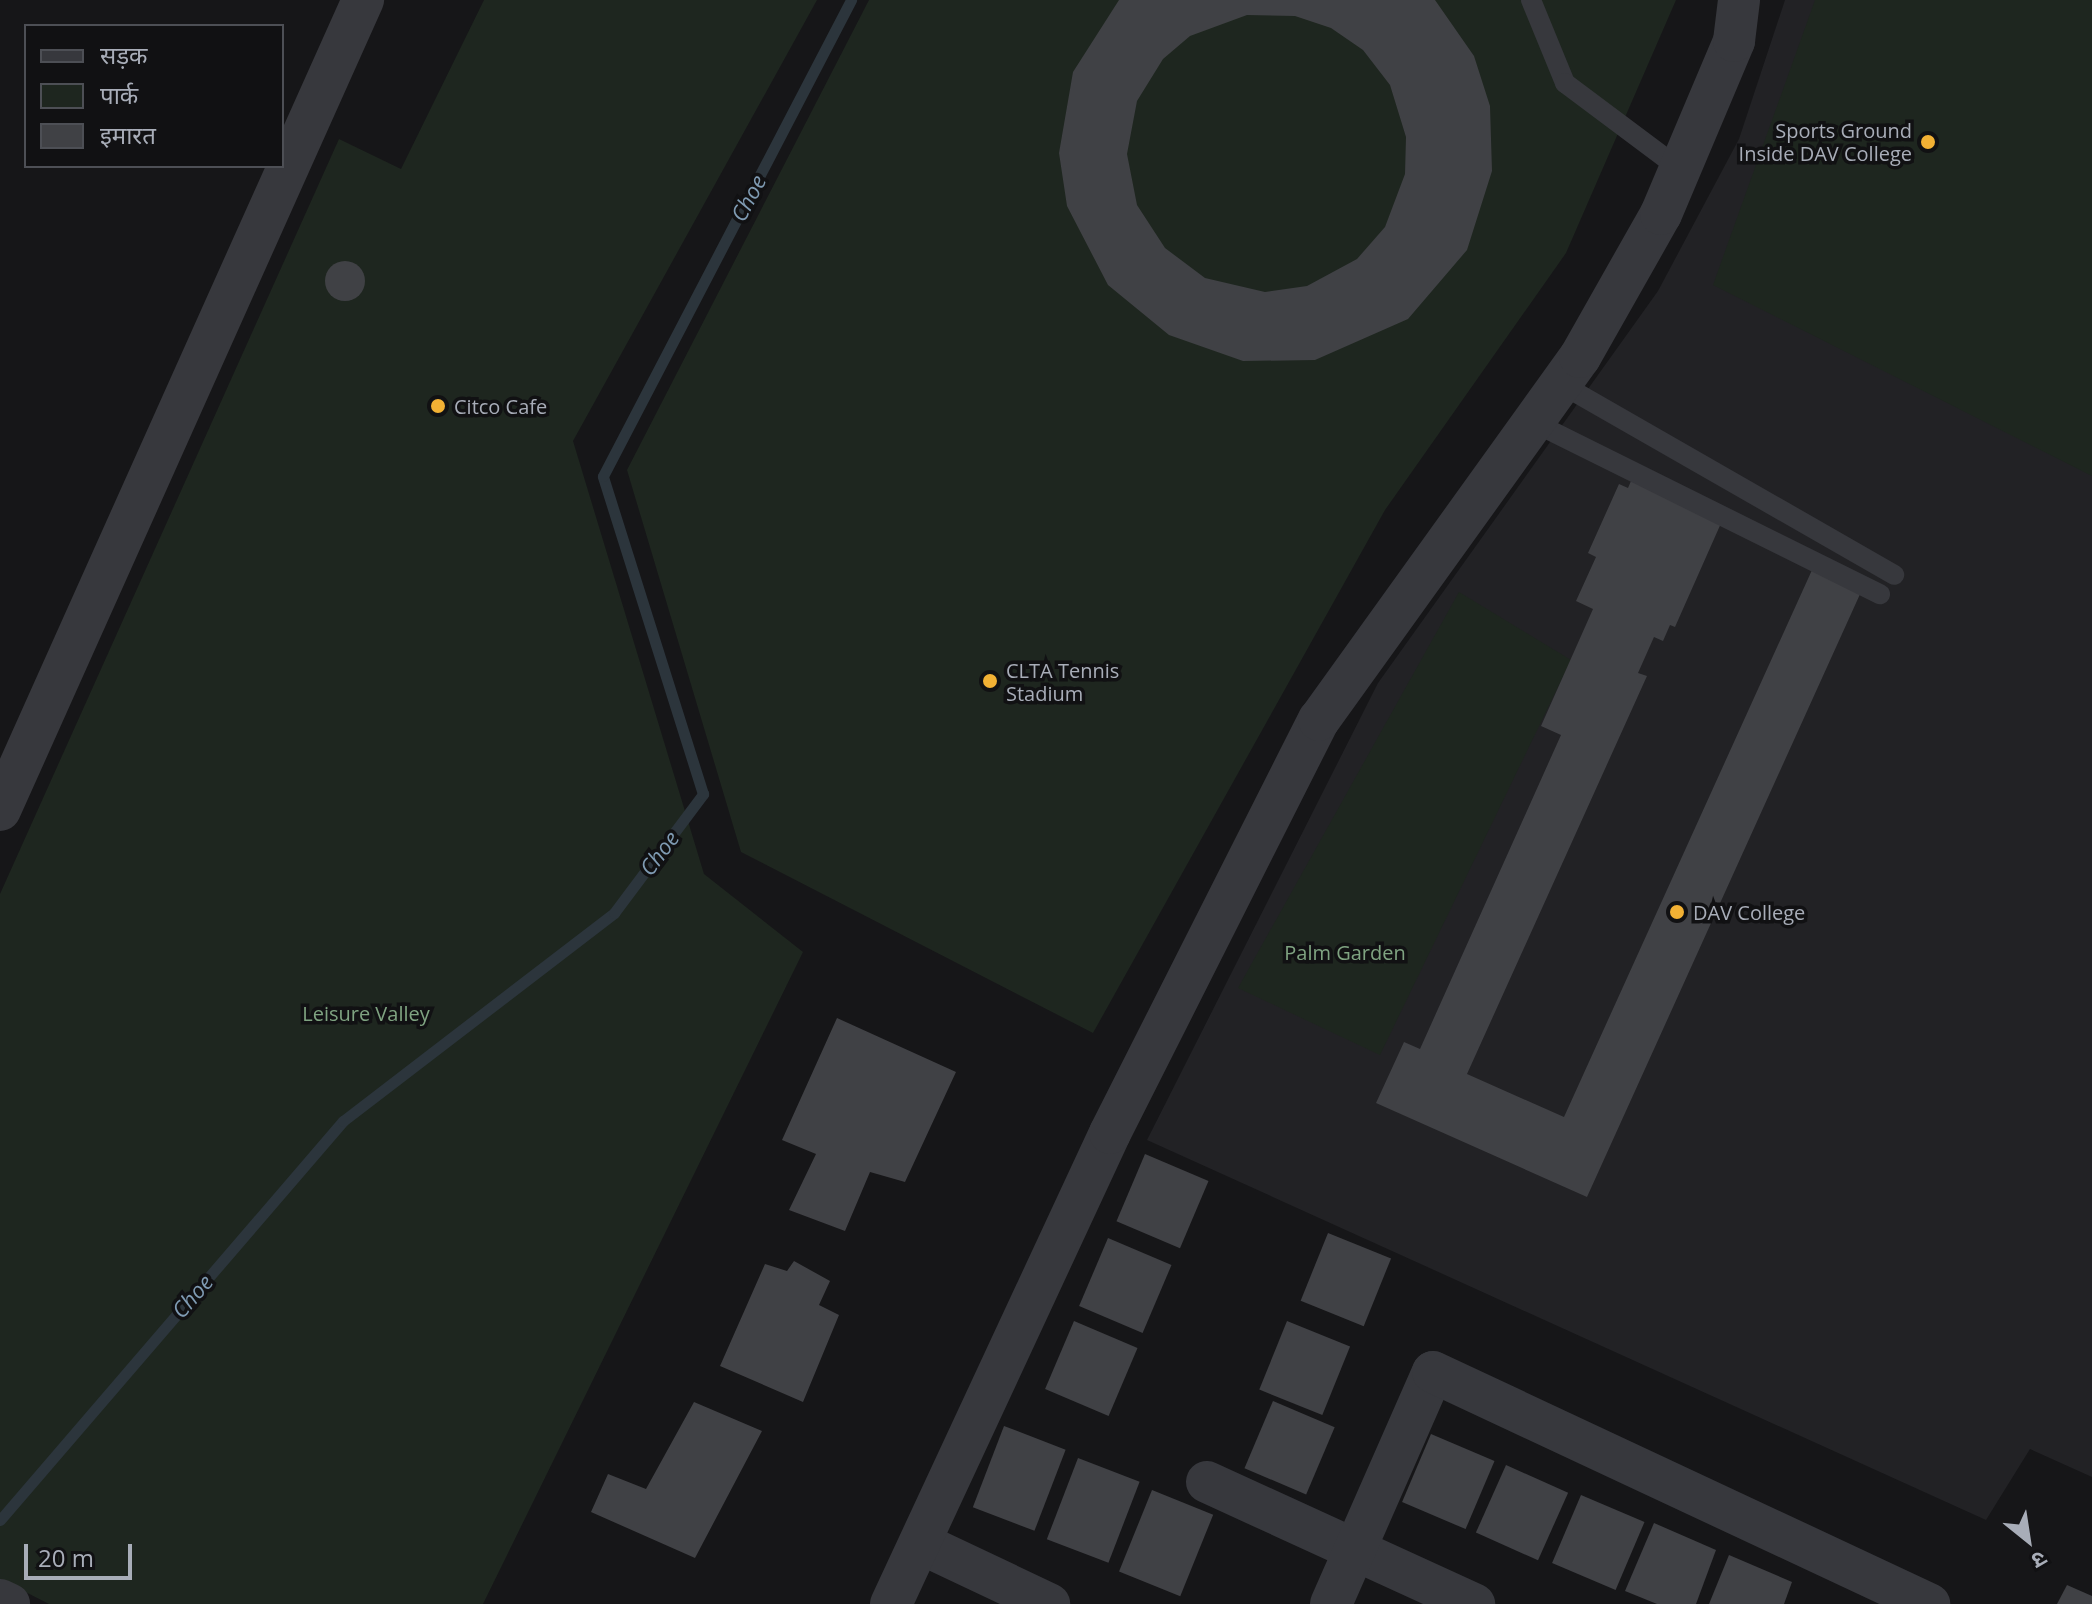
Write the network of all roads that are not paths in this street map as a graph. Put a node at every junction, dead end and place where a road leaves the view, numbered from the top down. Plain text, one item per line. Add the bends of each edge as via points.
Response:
1 (363, 0) edge
2 (1531, 0) edge
3 (1739, 0) edge
4 (1680, 169) junction
5 (1561, 384) junction
6 (1537, 424) junction
7 (1894, 575) dead end
8 (1880, 594) dead end
9 (0, 810) edge
10 (1207, 1482) dead end
11 (920, 1543) junction
12 (1355, 1549) junction
13 (0, 1600) edge
14 (9, 1604) edge
15 (891, 1604) edge
16 (1049, 1604) edge
17 (1331, 1604) edge
18 (1474, 1604) edge
19 (1929, 1604) edge

1 - 9 street
2 - 4 lane via 1565,83
3 - 4 street via 1734,41
4 - 5 street via 1661,214
5 - 6 street
5 - 7 lane
6 - 8 lane
6 - 11 street via 1319,720 1110,1133
10 - 12 street
11 - 15 street
11 - 16 street
12 - 17 street
12 - 18 street
12 - 19 street via 1433,1372
13 - 14 street

